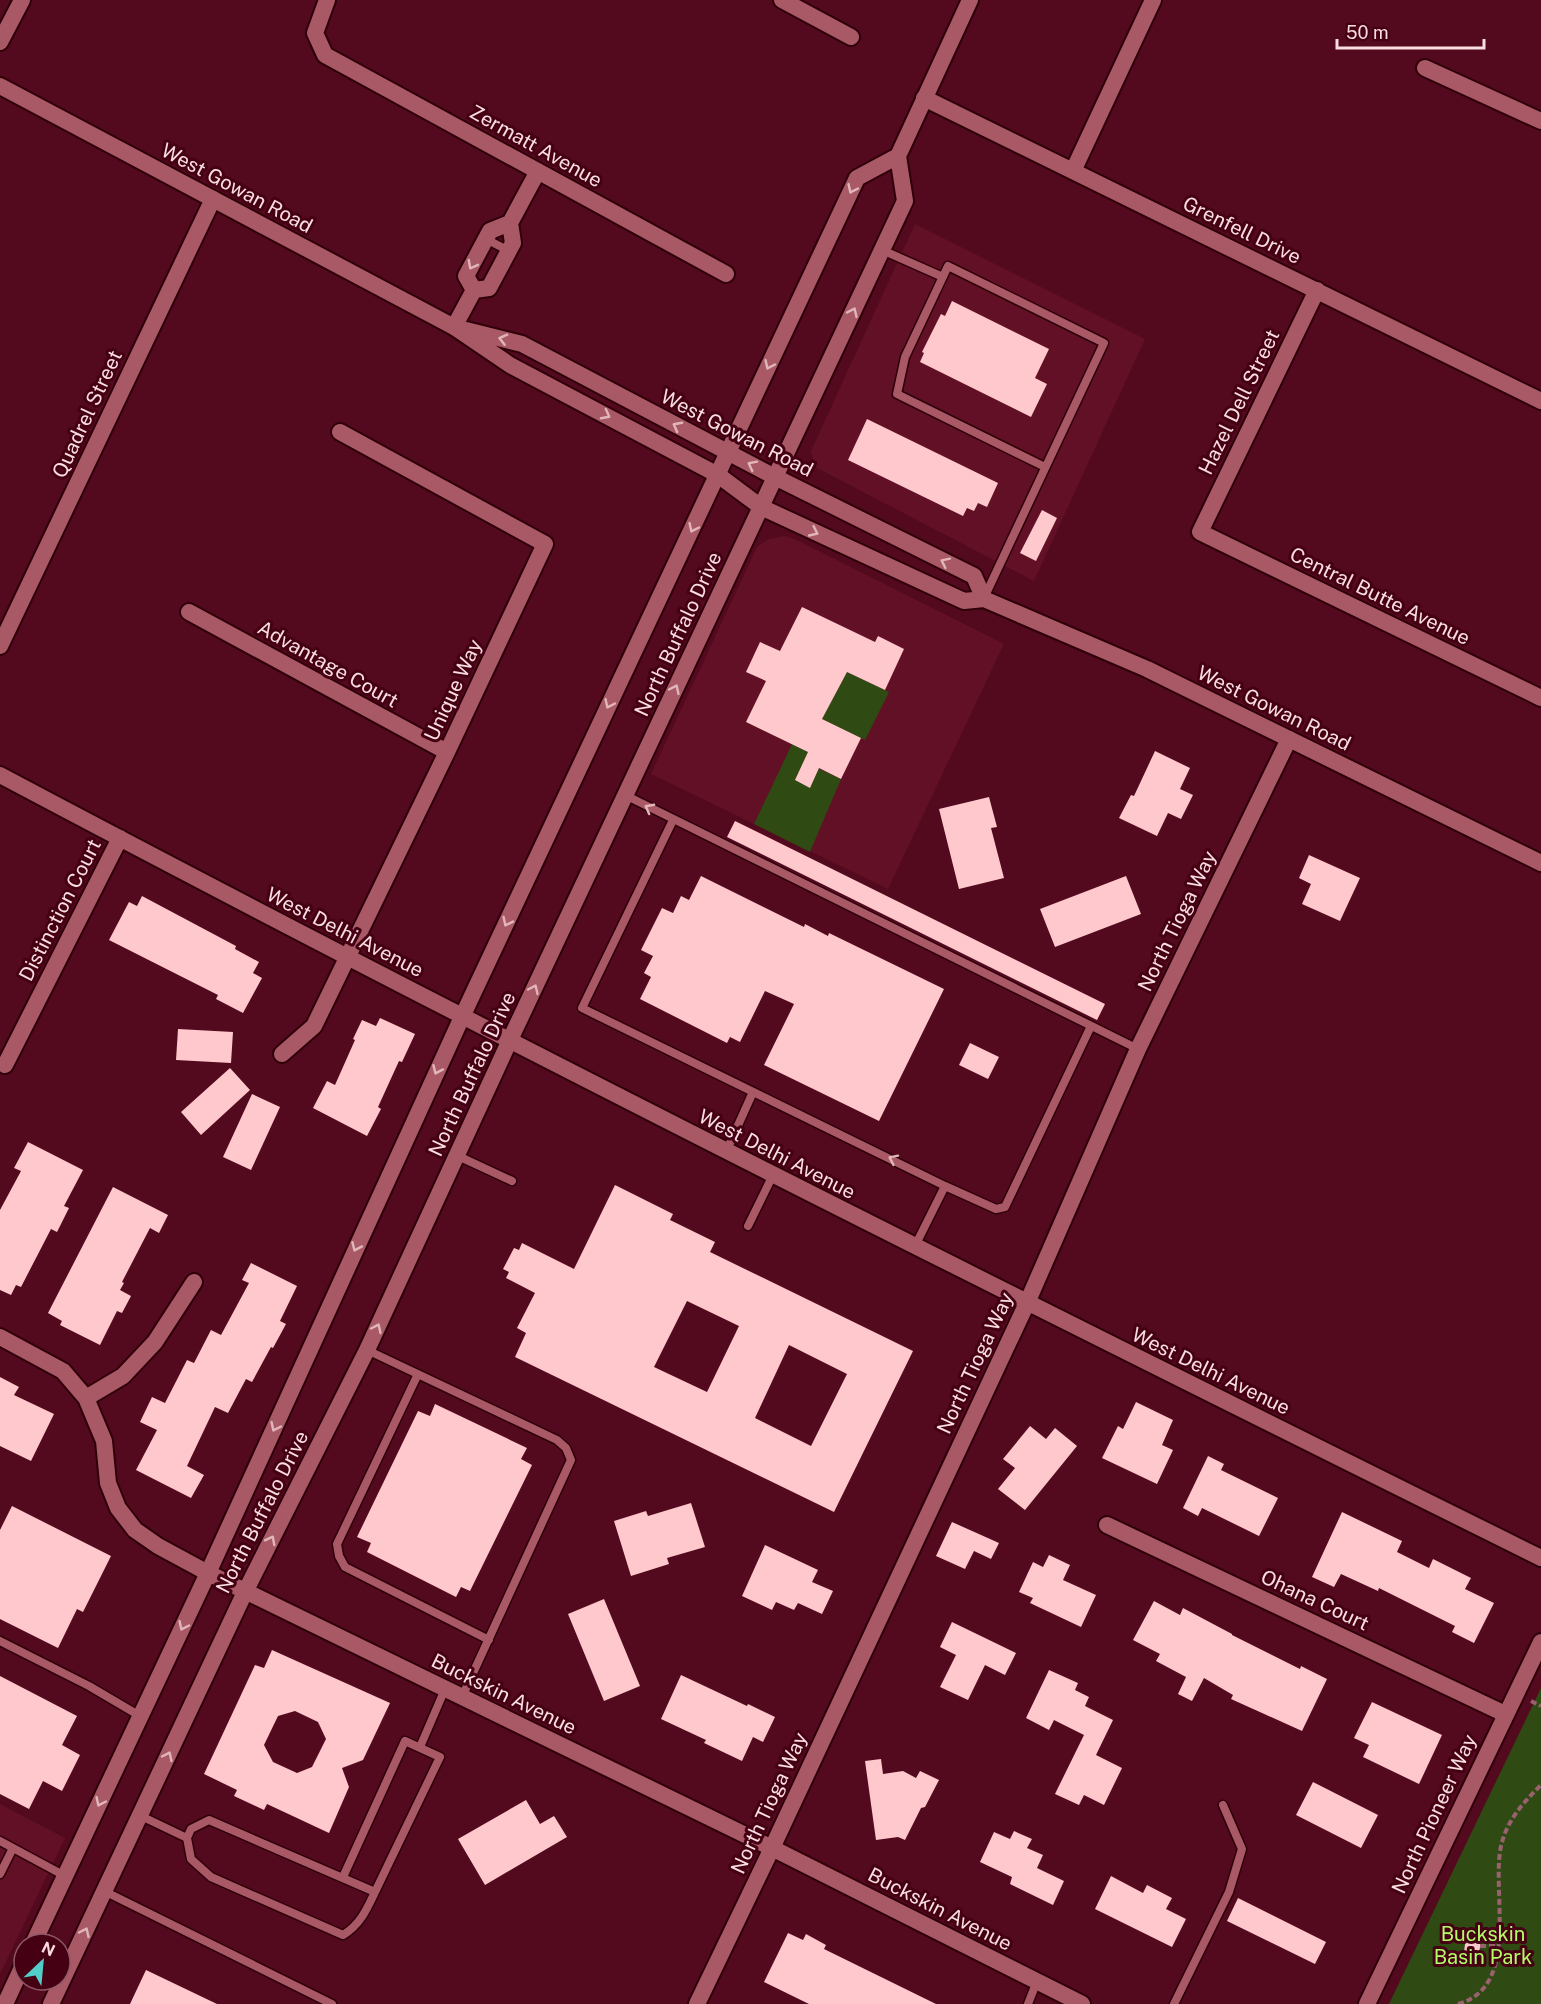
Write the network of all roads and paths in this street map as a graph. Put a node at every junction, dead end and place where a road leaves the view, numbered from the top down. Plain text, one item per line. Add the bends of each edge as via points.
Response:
1 (22, 0) edge
2 (327, 0) edge
3 (782, 0) edge
4 (970, 0) edge
5 (1154, 0) edge
6 (851, 38) dead end
7 (0, 42) edge
8 (1425, 68) dead end
9 (0, 86) edge
10 (924, 98) junction
11 (1541, 121) edge
12 (898, 156) junction
13 (538, 171) junction
14 (1073, 171) junction
15 (213, 199) junction
16 (510, 223) junction
17 (486, 239) junction
18 (882, 250) junction
19 (508, 251) junction
20 (726, 274) dead end
21 (943, 277) junction
22 (474, 290) junction
23 (1317, 290) junction
24 (454, 327) junction
25 (1541, 401) edge
26 (340, 432) dead end
27 (729, 453) junction
28 (1045, 467) junction
29 (718, 475) junction
30 (775, 477) junction
31 (761, 507) junction
32 (1200, 532) joint
33 (984, 599) junction
34 (189, 612) dead end
35 (0, 646) edge
36 (1541, 698) edge
37 (1289, 739) junction
38 (447, 752) junction
39 (0, 775) edge
40 (625, 795) junction
41 (673, 820) junction
42 (120, 838) junction
43 (1541, 863) edge
44 (348, 957) junction
45 (462, 1017) junction
46 (1091, 1026) junction
47 (509, 1042) junction
48 (1138, 1048) junction
49 (282, 1054) dead end
50 (5, 1065) dead end
51 (753, 1092) junction
52 (726, 1152) junction
53 (458, 1156) junction
54 (772, 1175) junction
55 (512, 1181) dead end
56 (945, 1186) junction
57 (748, 1226) dead end
58 (915, 1246) junction
59 (194, 1282) dead end
60 (1027, 1303) junction
61 (0, 1337) edge
62 (367, 1350) junction
63 (418, 1374) junction
64 (86, 1398) junction
65 (1107, 1525) dead end
66 (1541, 1558) edge
67 (208, 1573) junction
68 (245, 1592) junction
69 (489, 1640) junction
70 (0, 1641) edge
71 (1541, 1642) edge
72 (445, 1689) junction
73 (462, 1697) junction
74 (1532, 1701) dead end
75 (1541, 1706) edge
76 (1505, 1714) junction
77 (140, 1716) junction
78 (420, 1747) junction
79 (1541, 1785) edge
80 (1223, 1805) dead end
81 (141, 1816) junction
82 (187, 1838) junction
83 (0, 1841) edge
84 (13, 1848) junction
85 (772, 1848) junction
86 (0, 1874) edge
87 (66, 1876) junction
88 (342, 1877) junction
89 (104, 1891) junction
90 (375, 1892) junction
91 (39, 1932) edge
92 (1480, 1946) dead end
93 (1499, 1946) junction
94 (1037, 1982) junction
95 (12, 1987) edge
96 (4, 2004) edge
97 (51, 2004) edge
98 (333, 2004) edge
99 (697, 2004) edge
100 (1028, 2004) edge
101 (1082, 2004) edge
102 (1174, 2004) edge
103 (1367, 2004) edge
104 (1458, 2004) edge

1 - 7 street
2 - 13 street, Zermatt Avenue via 315,33 326,55
3 - 6 street
4 - 10 street
5 - 14 street
8 - 11 street
9 - 15 street, West Gowan Road
10 - 12 street
10 - 14 street, Grenfell Drive
12 - 18 street, North Buffalo Drive via 905,201
12 -> 27 street, North Buffalo Drive via 857,178
13 - 16 street
13 - 20 street, Zermatt Avenue
14 - 23 street, Grenfell Drive
15 - 24 street, West Gowan Road
15 - 35 street, Quadrel Street
16 - 17 street via 490,231
16 - 19 street via 513,243
17 - 19 lane
17 -> 22 street via 466,276
18 - 21 lane
30 -> 18 street, North Buffalo Drive
19 - 22 street via 489,288
21 - 28 lane via 904,357 897,394
21 - 28 lane via 948,266 1104,343
22 - 24 street
23 - 25 street, Grenfell Drive
23 - 32 street, Hazel Dell Street
27 -> 24 street, West Gowan Road via 522,344
24 -> 29 street, West Gowan Road via 510,365
26 - 38 street, Unique Way via 545,544
27 - 29 street, North Buffalo Drive
30 -> 27 street, West Gowan Road
28 - 33 lane
29 - 31 street, West Gowan Road
29 -> 45 street, North Buffalo Drive
30 - 31 street, North Buffalo Drive
33 -> 30 street, West Gowan Road via 974,576
31 -> 33 street, West Gowan Road via 964,601
40 -> 31 street, North Buffalo Drive
32 - 36 street, Central Butte Avenue
33 - 37 street, West Gowan Road via 1147,669
34 - 38 street, Advantage Court
37 - 43 street, West Gowan Road
37 - 48 street, North Tioga Way
38 - 44 street, Unique Way
39 - 42 street, West Delhi Avenue
41 -> 40 lane
47 -> 40 street, North Buffalo Drive
41 - 46 lane
41 - 51 lane via 582,1008
42 - 44 street, West Delhi Avenue
42 - 50 street, Distinction Court
44 - 45 street, West Delhi Avenue
44 - 49 street, Unique Way via 314,1026
45 - 47 street, West Delhi Avenue
45 -> 67 street, North Buffalo Drive
46 - 48 lane
46 - 56 lane via 1005,1207 996,1209
47 - 52 street, West Delhi Avenue
47 - 53 street, North Buffalo Drive
48 - 60 street, North Tioga Way
51 - 52 lane
56 -> 51 lane
52 - 54 street, West Delhi Avenue
53 - 55 lane
62 -> 53 street, North Buffalo Drive
54 - 57 lane
54 - 58 street, West Delhi Avenue
56 - 58 lane
58 - 60 street, West Delhi Avenue
59 - 64 street via 156,1342 123,1376
60 - 66 street, West Delhi Avenue
60 - 85 street, North Tioga Way
61 - 64 street, Buckskin Avenue via 63,1371
62 - 63 lane
68 -> 62 street, North Buffalo Drive
63 - 69 lane via 337,1544 339,1556 345,1567
63 - 69 lane via 557,1440 571,1460
64 - 67 street, Buckskin Avenue via 104,1441 108,1483 118,1508 143,1536
65 - 76 street, Ohana Court
67 - 68 street, Buckskin Avenue
67 -> 77 street, North Buffalo Drive
68 - 72 street, Buckskin Avenue
81 -> 68 street, North Buffalo Drive
69 - 73 lane
70 - 77 lane
71 - 76 street, North Pioneer Way
72 - 73 street, Buckskin Avenue
72 - 78 lane
73 - 85 street, Buckskin Avenue
74 - 75 path
76 - 103 street, North Pioneer Way
77 -> 87 street, North Buffalo Drive
78 - 88 lane via 405,1741
78 - 90 lane via 440,1757
79 - 93 path via 1513,1816 1501,1848
80 - 102 lane via 1242,1849 1229,1892
81 - 82 lane
81 - 89 street, North Buffalo Drive
82 - 88 lane via 191,1829 210,1820
82 - 90 lane via 191,1859 211,1877 344,1935 354,1928
83 - 84 lane
84 - 86 lane
84 - 87 lane
85 - 94 street, Buckskin Avenue
85 - 99 street, North Tioga Way
87 - 91 street, North Buffalo Drive
88 - 90 lane
97 -> 89 street, North Buffalo Drive
89 - 98 lane
92 - 93 path
93 - 104 path via 1493,1973 1482,1989 1469,2001
94 - 100 lane
94 - 101 street, Buckskin Avenue
95 - 96 street

